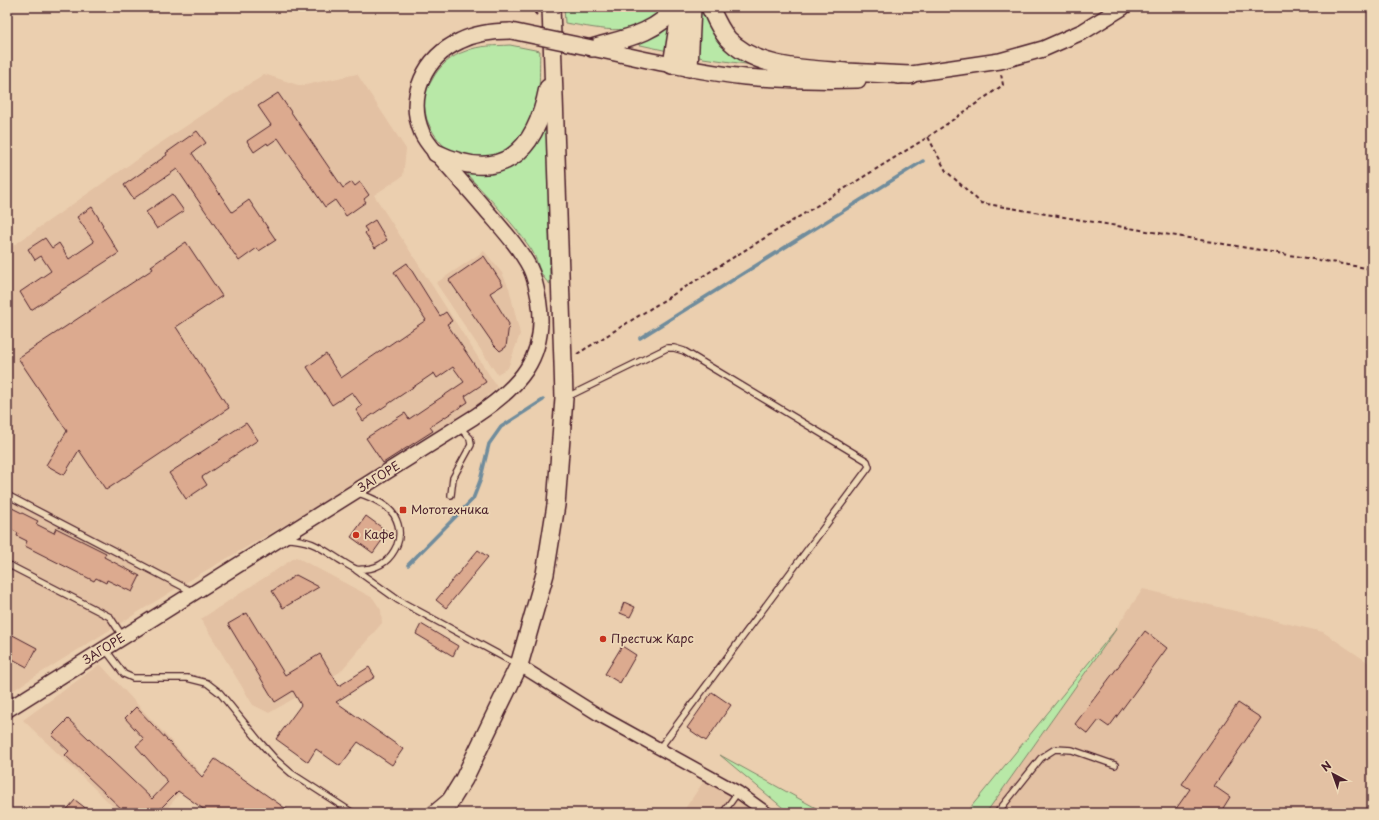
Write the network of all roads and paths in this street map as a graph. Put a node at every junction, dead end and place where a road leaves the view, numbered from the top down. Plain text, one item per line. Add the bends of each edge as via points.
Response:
1 (551, 7) edge
2 (556, 7) edge
3 (676, 7) edge
4 (681, 7) edge
5 (692, 7) edge
6 (710, 7) edge
7 (1123, 7) edge
8 (552, 30) junction
9 (592, 48) junction
10 (1000, 61) junction
11 (552, 63) junction
12 (672, 65) junction
13 (689, 68) junction
14 (910, 75) junction
15 (928, 138) junction
16 (436, 153) junction
17 (1372, 270) edge
18 (563, 363) junction
19 (564, 398) junction
20 (458, 426) junction
21 (355, 492) junction
22 (7, 495) edge
23 (451, 495) dead end
24 (278, 539) junction
25 (7, 564) edge
26 (356, 570) junction
27 (194, 592) junction
28 (123, 637) junction
29 (105, 648) junction
30 (519, 665) junction
31 (9, 704) edge
32 (659, 749) junction
33 (1115, 765) dead end
34 (461, 784) junction
35 (738, 792) junction
36 (353, 813) edge
37 (427, 813) edge
38 (443, 813) edge
39 (723, 813) edge
40 (768, 813) edge
41 (997, 813) edge

1 - 8 main road
2 - 8 main road
3 - 9 main road via 665,19 649,30
4 - 12 main road
5 - 13 main road
6 - 14 main road via 728,39 761,59 797,69
7 - 10 main road via 1084,31 1043,50
8 - 11 main road
9 - 12 main road
9 - 16 main road, bridge via 511,31 482,34 460,41 442,52 426,70 417,91 416,111 422,134
10 - 14 main road
10 - 15 path via 1003,85
11 - 16 main road via 540,118 520,151 503,161 484,165 462,163
11 - 18 main road
12 - 13 main road
13 - 14 main road via 780,79 858,80
15 - 17 path via 946,171 982,203
15 - 18 path
16 - 20 street, ЗАГОРЕ via 523,256 531,270 540,310 539,338 534,355 517,384 492,406
18 - 19 main road
19 - 30 main road via 556,505 545,574
19 - 32 lane via 667,348 674,348 684,351 867,462 869,467
20 - 21 street, ЗАГОРЕ
20 - 23 lane via 470,438 471,445 453,478
21 - 24 street, ЗАГОРЕ
21 - 26 lane via 387,508 394,515 400,534 394,551 383,563 374,568
22 - 27 lane
24 - 26 lane via 300,539 311,543
24 - 27 street, ЗАГОРЕ
25 - 28 lane via 110,617
26 - 30 lane via 398,600
27 - 28 street, ЗАГОРЕ
28 - 29 street, ЗАГОРЕ
29 - 31 street, ЗАГОРЕ
29 - 36 lane via 124,674 133,678 187,678 207,682 220,693 275,759 291,773
30 - 32 street
30 - 34 main road
32 - 35 street
33 - 41 lane via 1072,750 1056,749 1041,758
34 - 37 lane
34 - 38 main road
35 - 39 lane
35 - 40 street

